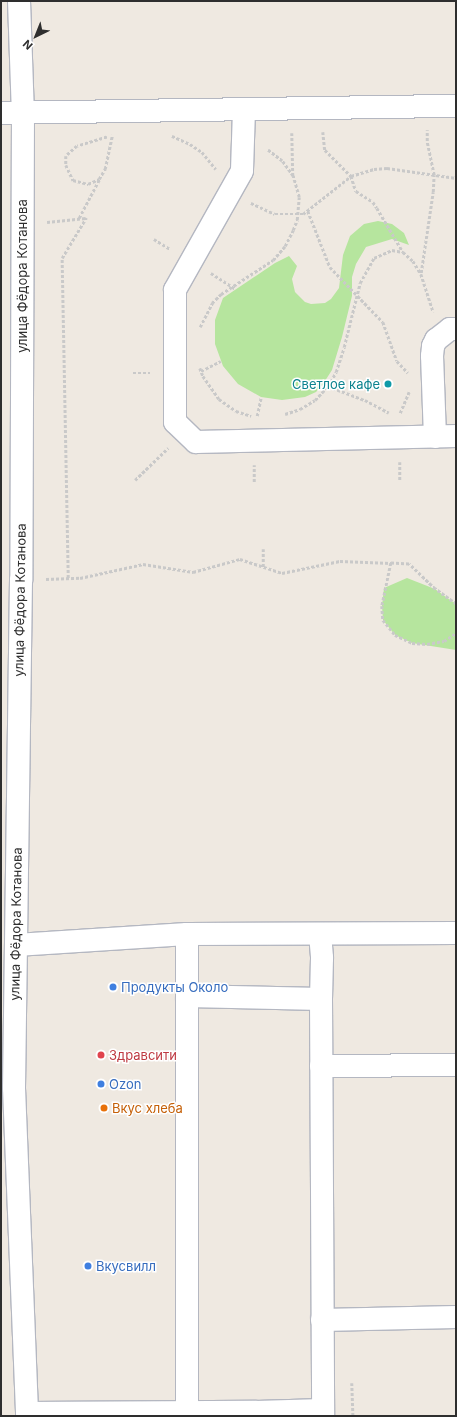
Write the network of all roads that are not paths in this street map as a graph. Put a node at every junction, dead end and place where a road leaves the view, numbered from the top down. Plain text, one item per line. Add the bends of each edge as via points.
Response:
1 (20, 1) edge
2 (456, 106) edge
3 (244, 110) junction
4 (1, 113) edge
5 (23, 113) junction
6 (448, 332) edge
7 (446, 437) edge
8 (456, 933) edge
9 (187, 934) junction
10 (320, 934) junction
11 (16, 945) junction
12 (187, 996) junction
13 (320, 999) junction
14 (456, 1065) edge
15 (321, 1066) junction
16 (8, 1088) edge
17 (456, 1316) edge
18 (322, 1320) junction
19 (187, 1412) junction
20 (323, 1413) edge

1 - 5 street, улица Фёдора Котанова
2 - 3 street
3 - 5 street
3 - 7 street via 242,171 175,290 175,422 196,442
4 - 5 street
5 - 11 street, улица Фёдора Котанова
6 - 7 street via 433,346 432,356
8 - 10 street
9 - 10 street
9 - 11 street
9 - 12 street
10 - 13 street
11 - 16 street, улица Фёдора Котанова
12 - 13 street
12 - 19 street
13 - 15 street
14 - 15 street
15 - 18 street
16 - 19 street, улица Фёдора Котанова via 27,1413
17 - 18 street
18 - 20 street
19 - 20 street

